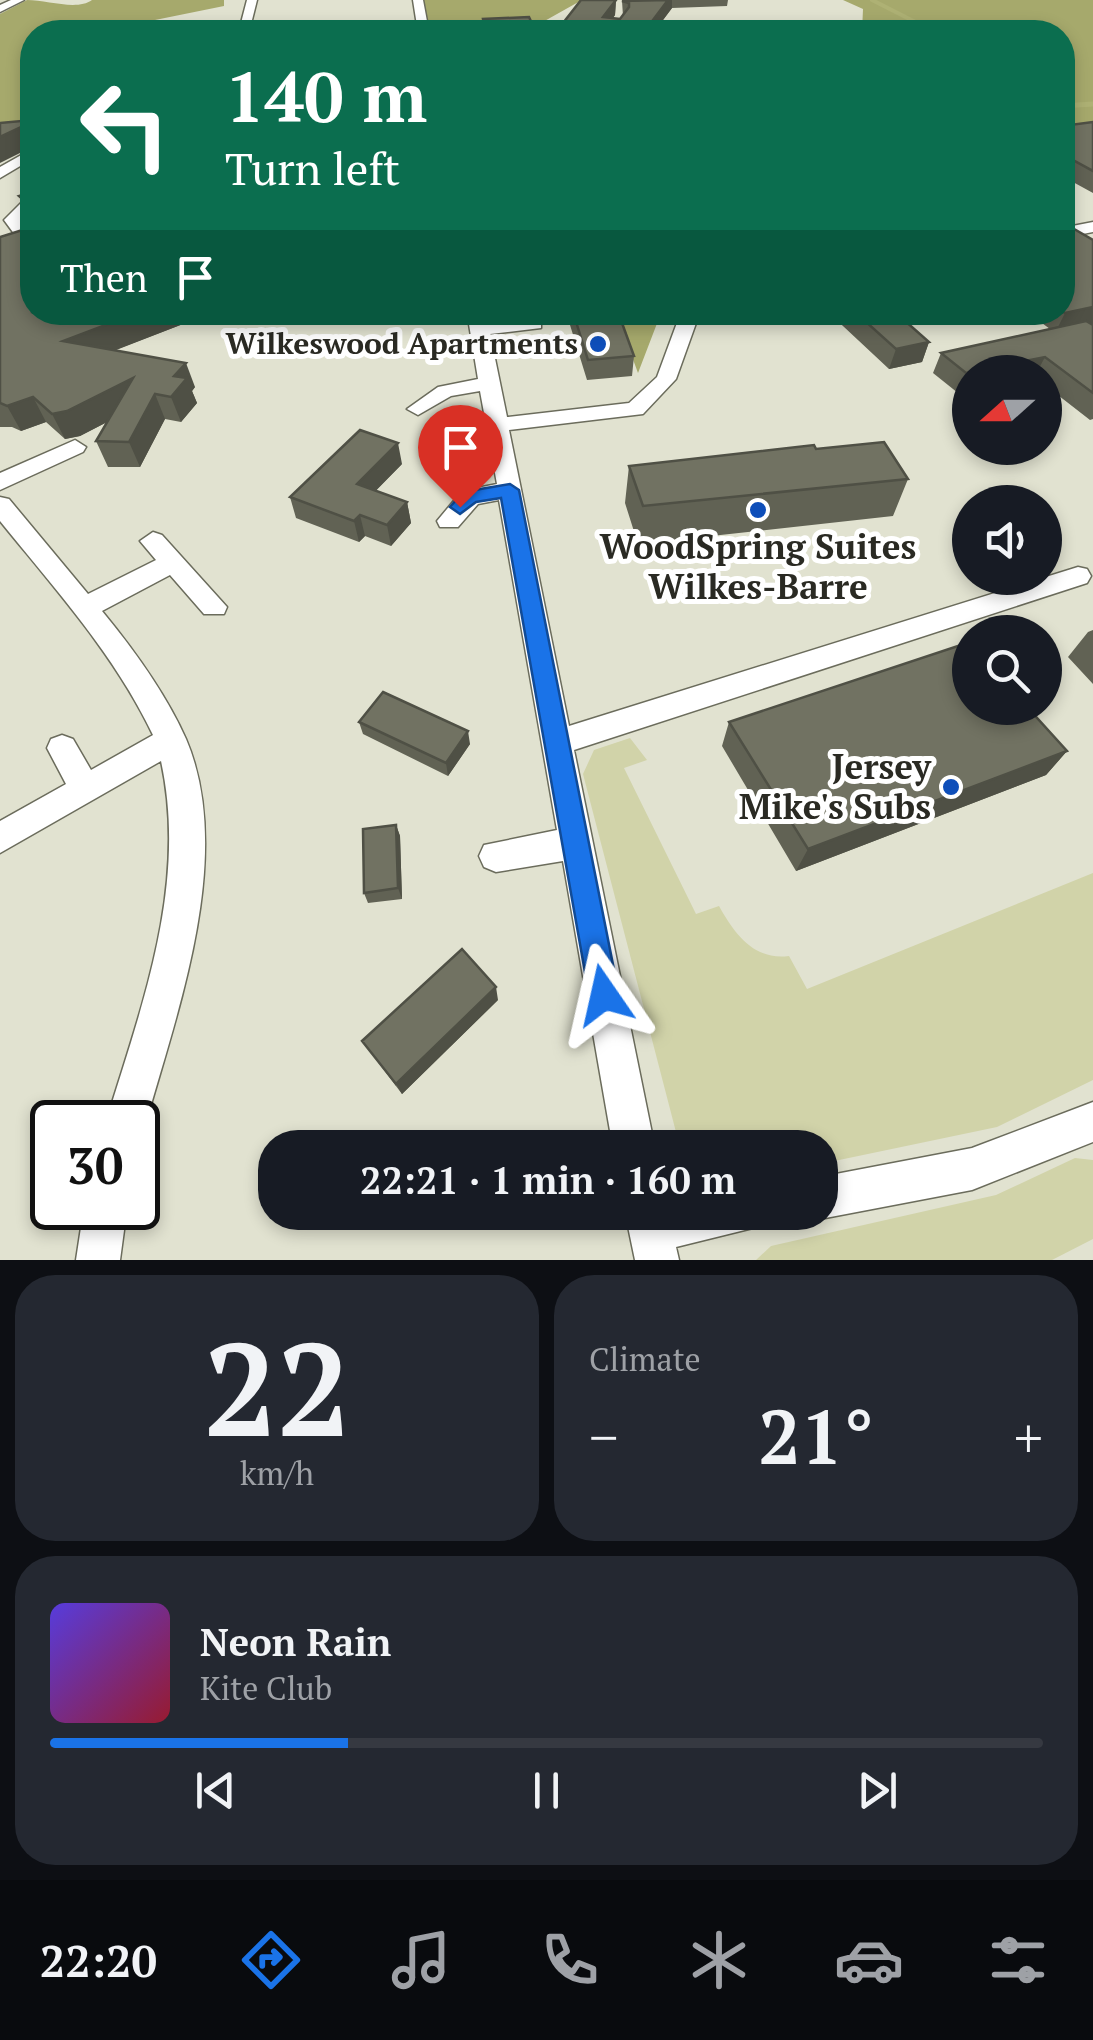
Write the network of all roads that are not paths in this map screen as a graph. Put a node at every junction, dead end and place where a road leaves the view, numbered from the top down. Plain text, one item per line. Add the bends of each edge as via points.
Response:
1 (19, 0) edge
2 (0, 10) edge
3 (20, 211) edge
4 (20, 234) edge
5 (479, 325) edge
6 (686, 325) edge
7 (488, 383) junction
8 (418, 409) dead end
9 (497, 426) junction
10 (74, 446) dead end
11 (0, 482) edge
12 (510, 490) junction
13 (0, 505) edge
14 (449, 521) dead end
15 (154, 541) dead end
16 (173, 562) junction
17 (1078, 576) dead end
18 (214, 606) dead end
19 (84, 608) junction
20 (171, 740) junction
21 (558, 743) junction
22 (62, 748) dead end
23 (85, 789) junction
24 (0, 838) edge
25 (574, 843) junction
26 (496, 856) dead end
27 (132, 1100) edge
28 (1090, 1127) edge
29 (630, 1130) edge
30 (838, 1195) edge
31 (103, 1230) edge
32 (98, 1260) edge

1 - 2 street
3 - 4 street via 12,220
5 - 7 street
6 - 9 street via 666,379 635,410
7 - 8 street via 445,391
7 - 9 street
9 - 12 street
10 - 11 street
12 - 14 street via 470,497
12 - 21 street
13 - 19 street
15 - 16 street
16 - 18 street
16 - 19 street
17 - 21 street
19 - 20 street via 150,697
20 - 23 street
20 - 27 street via 188,813 184,892
21 - 25 street
22 - 23 street
23 - 24 street
25 - 26 street
25 - 29 street
28 - 30 street via 972,1170
31 - 32 street

